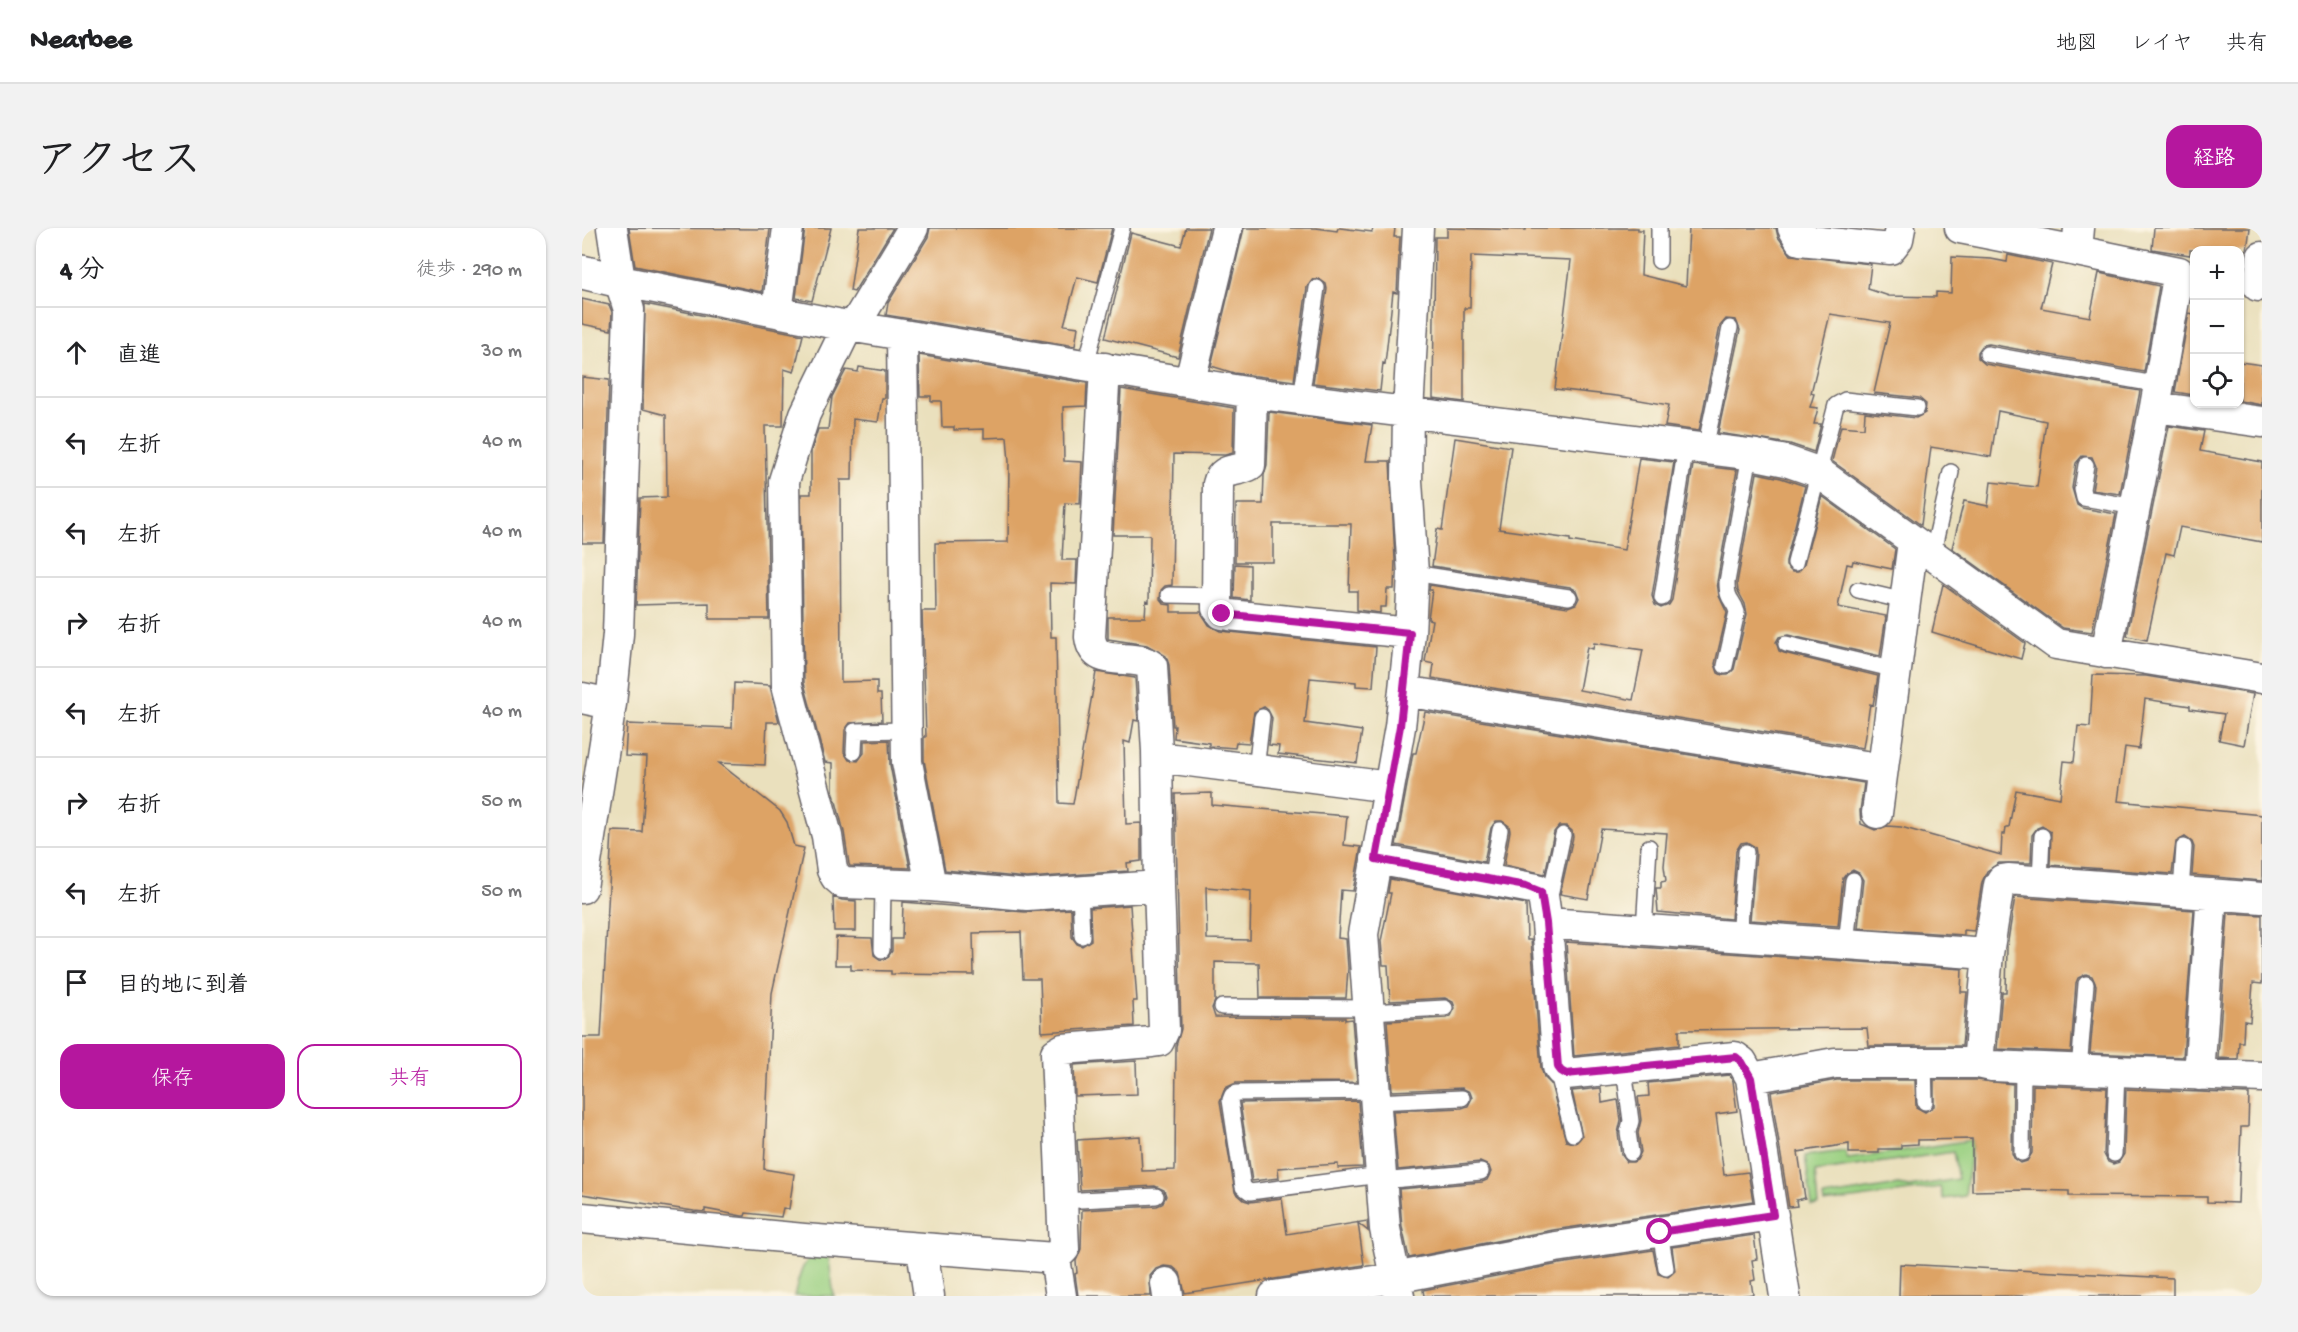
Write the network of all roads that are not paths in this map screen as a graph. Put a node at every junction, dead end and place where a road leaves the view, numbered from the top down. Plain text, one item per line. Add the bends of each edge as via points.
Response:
1 (612, 228) edge
2 (788, 228) edge
3 (913, 228) edge
4 (1122, 228) edge
5 (1227, 228) edge
6 (1418, 228) edge
7 (1659, 228) edge
8 (1793, 228) edge
9 (1900, 228) edge
10 (1960, 228) edge
11 (2078, 239) edge
12 (1659, 261) dead end
13 (582, 272) edge
14 (2187, 273) edge
15 (620, 281) junction
16 (1317, 288) dead end
17 (777, 312) junction
18 (851, 326) junction
19 (1730, 328) dead end
20 (902, 335) junction
21 (1987, 354) dead end
22 (1096, 366) junction
23 (1190, 381) junction
24 (1252, 393) junction
25 (2158, 396) junction
26 (1301, 399) junction
27 (1917, 408) dead end
28 (1408, 413) junction
29 (2262, 422) edge
30 (1696, 448) junction
31 (1750, 455) junction
32 (2086, 465) dead end
33 (1818, 472) junction
34 (1951, 472) dead end
35 (2135, 507) junction
36 (1922, 549) junction
37 (1795, 563) dead end
38 (1413, 573) junction
39 (1858, 590) dead end
40 (1170, 595) dead end
41 (1218, 596) junction
42 (1569, 597) dead end
43 (1662, 598) dead end
44 (1905, 601) junction
45 (1410, 633) junction
46 (1786, 645) dead end
47 (2106, 653) junction
48 (1725, 666) dead end
49 (1896, 670) junction
50 (2262, 678) edge
51 (1404, 691) junction
52 (582, 698) edge
53 (611, 704) junction
54 (1262, 717) dead end
55 (907, 730) junction
56 (854, 752) dead end
57 (1158, 758) junction
58 (1883, 769) junction
59 (1256, 770) junction
60 (1389, 787) junction
61 (1877, 813) dead end
62 (1500, 830) dead end
63 (1563, 836) dead end
64 (2042, 836) dead end
65 (1649, 847) dead end
66 (2184, 847) dead end
67 (1746, 852) dead end
68 (1376, 859) junction
69 (1491, 880) junction
70 (1853, 880) dead end
71 (2040, 881) junction
72 (883, 885) junction
73 (931, 886) junction
74 (1159, 886) junction
75 (582, 888) edge
76 (1080, 892) junction
77 (2181, 892) junction
78 (2212, 894) junction
79 (2262, 897) edge
80 (1545, 909) junction
81 (1644, 930) junction
82 (1082, 936) dead end
83 (1739, 936) junction
84 (1846, 944) junction
85 (882, 950) dead end
86 (1988, 954) junction
87 (2086, 984) dead end
88 (1222, 1007) dead end
89 (1446, 1008) dead end
90 (1369, 1010) junction
91 (1924, 1063) junction
92 (1978, 1063) junction
93 (2023, 1067) junction
94 (1624, 1069) junction
95 (2079, 1070) junction
96 (1561, 1071) junction
97 (2117, 1071) junction
98 (2199, 1075) junction
99 (2262, 1077) edge
100 (1751, 1078) junction
101 (1375, 1096) junction
102 (1462, 1098) dead end
103 (1925, 1102) dead end
104 (1573, 1134) dead end
105 (1631, 1153) dead end
106 (2022, 1153) dead end
107 (2114, 1154) dead end
108 (1481, 1172) dead end
109 (1380, 1178) junction
110 (1156, 1196) dead end
111 (1062, 1201) junction
112 (1773, 1215) junction
113 (582, 1218) edge
114 (1660, 1232) junction
115 (922, 1249) junction
116 (1054, 1258) junction
117 (1666, 1268) dead end
118 (1396, 1287) edge
119 (1780, 1295) edge
120 (929, 1296) edge
121 (1061, 1296) edge
122 (1274, 1296) edge

1 - 15 street
2 - 17 street
3 - 18 street
4 - 22 lane
5 - 23 street
6 - 28 street
7 - 12 lane
8 - 9 street via 1800,240 1890,249
10 - 11 street
11 - 14 street
13 - 15 street
14 - 25 street
15 - 17 street
15 - 53 street via 629,310 618,634
16 - 26 lane
17 - 18 street
18 - 20 street
18 - 72 street via 805,414 784,481 787,685 827,836 832,870 843,883
19 - 30 lane
20 - 22 street
20 - 55 street
21 - 25 lane
22 - 23 street
22 - 57 street via 1103,386 1091,646 1104,657 1146,661 1152,666
23 - 24 street
24 - 26 street
24 - 41 street via 1250,465 1228,470 1218,484
25 - 29 street
25 - 35 street
26 - 28 street
27 - 33 lane via 1840,401
28 - 30 street
28 - 38 street via 1407,481
30 - 31 street
30 - 43 lane
31 - 33 street
31 - 48 lane via 1727,582 1728,598 1737,612
32 - 35 lane via 2084,498
33 - 36 street
33 - 37 lane
34 - 36 lane
35 - 47 street
36 - 44 street
36 - 47 street via 2051,641
38 - 42 lane
38 - 45 street
39 - 44 lane
40 - 41 lane
41 - 45 street via 1217,608 1222,614
44 - 49 street
45 - 51 street
46 - 49 lane
47 - 50 street
49 - 58 street
51 - 58 street
51 - 60 street
52 - 53 street
53 - 75 street
54 - 59 lane
55 - 56 lane via 855,731
55 - 73 street via 907,762
57 - 59 street
57 - 74 street
58 - 61 street
59 - 60 street
60 - 68 street
62 - 69 lane
63 - 80 lane
64 - 71 lane
65 - 81 lane
66 - 77 lane
67 - 83 lane
68 - 69 street
68 - 90 street via 1363,934
69 - 80 street via 1537,889
70 - 84 lane
71 - 77 street
71 - 86 street via 2002,880
72 - 73 street
72 - 85 lane
73 - 76 street via 1027,895
74 - 76 street
74 - 111 street via 1164,1030 1159,1041 1063,1049 1056,1053
76 - 82 lane
77 - 78 street
78 - 79 street
78 - 98 street
80 - 81 street
80 - 96 street
81 - 83 street
83 - 84 street
84 - 86 street
86 - 92 street
87 - 95 lane
88 - 90 lane
89 - 90 lane
90 - 101 street
91 - 92 street
91 - 100 street via 1835,1063
91 - 103 lane
92 - 93 street
93 - 95 street
93 - 106 lane
94 - 96 street via 1566,1074
94 - 100 street via 1736,1057
94 - 105 lane
95 - 97 street
96 - 104 lane via 1560,1083
97 - 98 street
97 - 107 lane
98 - 99 street
100 - 112 street
101 - 102 lane
101 - 109 street
101 - 109 lane via 1237,1093 1230,1100 1245,1191
108 - 109 lane
109 - 118 street
110 - 111 lane
111 - 116 street via 1064,1248
112 - 114 street
112 - 119 street
113 - 115 street
114 - 117 lane
114 - 118 street via 1556,1247
115 - 116 street
115 - 120 street
116 - 121 street
118 - 122 street

